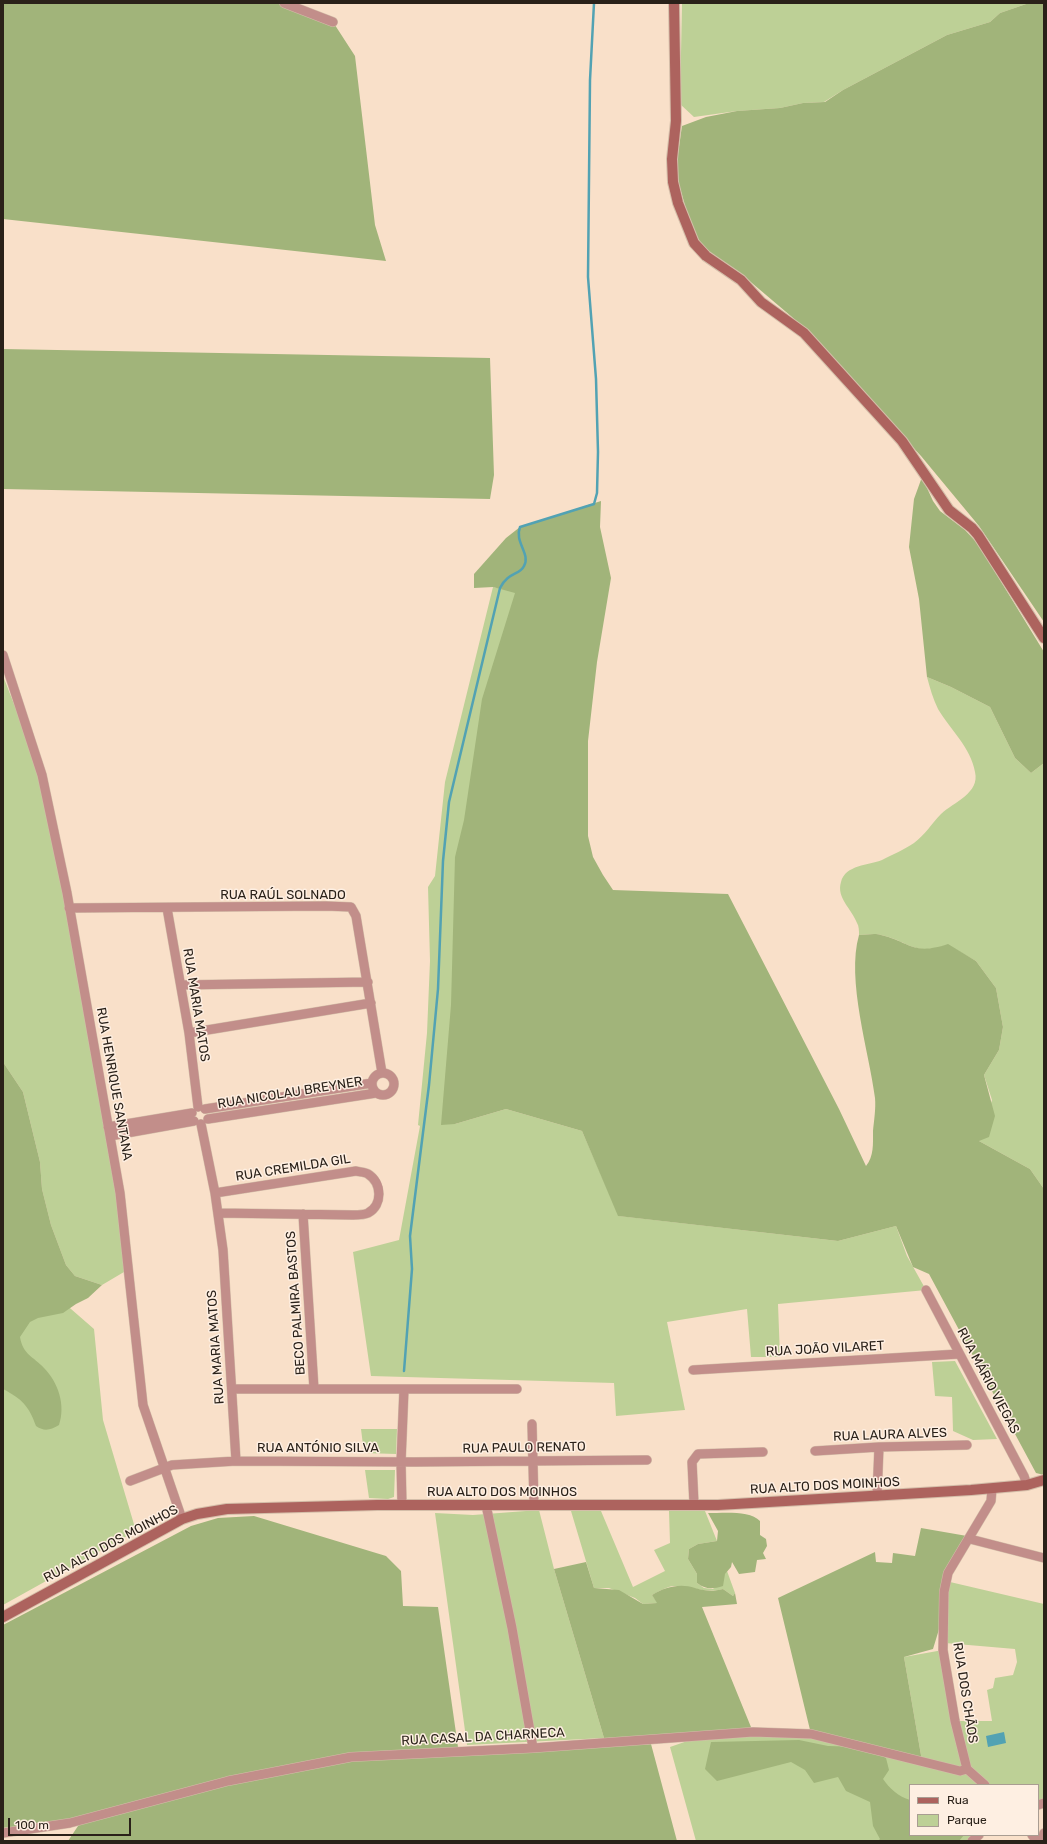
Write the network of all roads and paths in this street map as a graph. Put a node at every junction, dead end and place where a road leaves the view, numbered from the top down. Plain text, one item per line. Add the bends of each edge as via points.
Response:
1 (284, 3) edge
2 (674, 3) edge
3 (333, 22) dead end
4 (1044, 638) edge
5 (3, 655) edge
6 (69, 908) junction
7 (167, 908) junction
8 (368, 982) junction
9 (181, 985) junction
10 (371, 1003) junction
11 (189, 1033) junction
12 (382, 1073) junction
13 (372, 1083) junction
14 (376, 1093) junction
15 (200, 1115) junction
16 (109, 1131) junction
17 (215, 1193) junction
18 (218, 1214) junction
19 (303, 1214) junction
20 (926, 1290) dead end
21 (959, 1354) junction
22 (693, 1370) dead end
23 (232, 1389) junction
24 (314, 1389) junction
25 (404, 1389) junction
26 (517, 1389) dead end
27 (532, 1424) dead end
28 (967, 1445) dead end
29 (879, 1447) junction
30 (815, 1451) dead end
31 (763, 1452) dead end
32 (647, 1460) dead end
33 (236, 1461) junction
34 (533, 1461) junction
35 (401, 1462) junction
36 (164, 1468) junction
37 (1044, 1480) edge
38 (130, 1481) dead end
39 (1027, 1485) junction
40 (992, 1489) junction
41 (877, 1496) junction
42 (534, 1504) junction
43 (694, 1504) junction
44 (402, 1505) junction
45 (486, 1505) junction
46 (182, 1519) junction
47 (970, 1539) junction
48 (1044, 1558) edge
49 (3, 1617) edge
50 (533, 1748) junction
51 (967, 1769) junction
52 (985, 1784) edge
53 (3, 1833) edge
54 (1044, 1833) edge
55 (1042, 1841) edge

1 - 3 street
2 - 4 street via 676,121 672,159 673,182 678,203 694,243 706,256 741,280 761,302 804,333 902,441 945,505 978,535
5 - 6 street, RUA HENRIQUE SANTANA via 42,775
6 - 7 street, RUA RAÚL SOLNADO
6 - 16 street, RUA HENRIQUE SANTANA
7 - 8 street, RUA RAÚL SOLNADO via 351,907 356,916
7 - 9 street, RUA MARIA MATOS
8 - 9 street
8 - 10 street, RUA RAÚL SOLNADO
9 - 11 street, RUA MARIA MATOS
10 - 11 street
10 - 12 street, RUA RAÚL SOLNADO
11 - 15 street, RUA MARIA MATOS
12 - 13 street via 375,1076
12 - 14 street via 392,1077 394,1088 386,1095
13 - 14 street
13 - 15 street, RUA NICOLAU BREYNER
14 - 15 street, RUA NICOLAU BREYNER
15 - 16 street, RUA NICOLAU BREYNER
15 - 17 street, RUA MARIA MATOS
16 - 36 street, RUA HENRIQUE SANTANA via 127,1250 142,1405
17 - 18 street, RUA MARIA MATOS
17 - 19 street, RUA CREMILDA GIL via 356,1171 368,1173 379,1189 380,1199 368,1213
18 - 19 street, RUA CREMILDA GIL
18 - 23 street, RUA MARIA MATOS via 223,1250
19 - 24 street, BECO PALMIRA BASTOS
20 - 21 street, RUA MÁRIO VIEGAS
21 - 22 street, RUA JOÃO VILARET
21 - 39 street, RUA MÁRIO VIEGAS
23 - 24 street
23 - 33 street, RUA MARIA MATOS
24 - 25 street
25 - 26 street
25 - 35 street
27 - 34 street
28 - 29 street, RUA LAURA ALVES
29 - 30 street, RUA LAURA ALVES
29 - 41 street
31 - 43 street via 698,1454 692,1462
32 - 34 street, RUA PAULO RENATO
33 - 35 street, RUA ANTÓNIO SILVA
33 - 36 street via 172,1465
34 - 35 street, RUA PAULO RENATO
34 - 42 street
35 - 44 street
36 - 38 street
36 - 46 street, RUA HENRIQUE SANTANA
37 - 39 street, RUA ALTO DOS MOINHOS
39 - 40 street, RUA ALTO DOS MOINHOS
40 - 41 street, RUA ALTO DOS MOINHOS
40 - 47 street, RUA DOS CHÃOS via 991,1501
41 - 43 street, RUA ALTO DOS MOINHOS
42 - 43 street, RUA ALTO DOS MOINHOS
42 - 45 street, RUA ALTO DOS MOINHOS
44 - 45 street, RUA ALTO DOS MOINHOS
44 - 46 street, RUA ALTO DOS MOINHOS via 227,1509
45 - 50 street via 512,1628
46 - 49 street, RUA ALTO DOS MOINHOS
47 - 48 street
47 - 51 street, RUA DOS CHÃOS via 948,1573 944,1592 943,1650 955,1721
50 - 51 street, RUA CASAL DA CHARNECA via 753,1732 811,1734 960,1771
50 - 53 street, RUA CASAL DA CHARNECA via 352,1757 228,1781 70,1823
51 - 52 street
54 - 55 street

